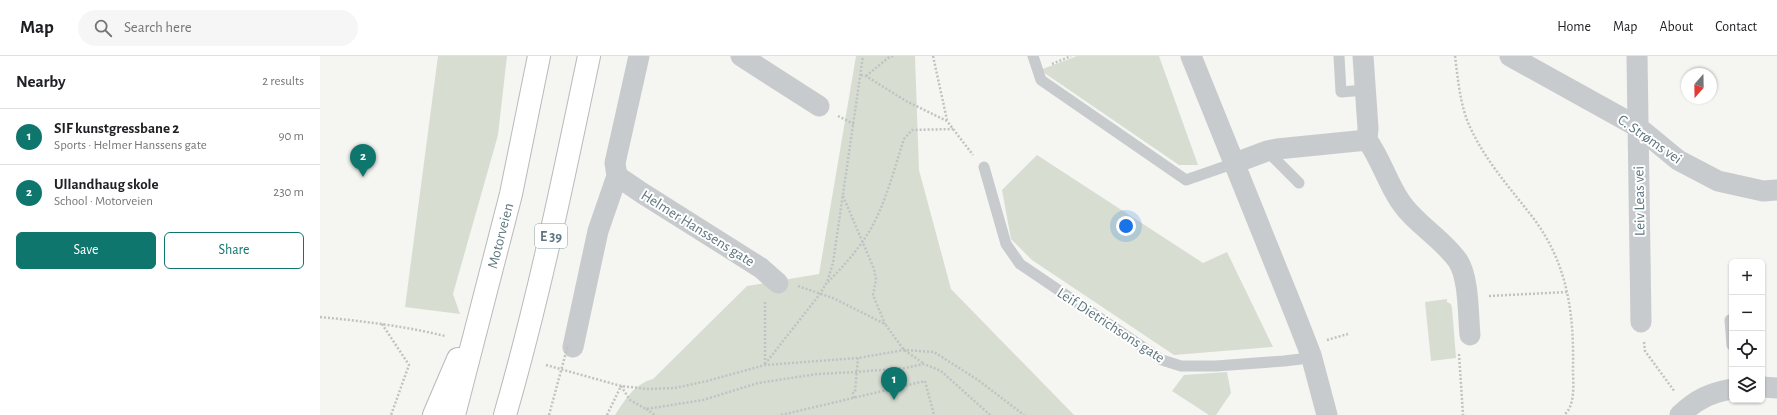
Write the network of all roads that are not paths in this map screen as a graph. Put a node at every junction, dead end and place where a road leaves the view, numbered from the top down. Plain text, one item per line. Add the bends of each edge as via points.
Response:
1 (539, 56) edge
2 (589, 56) edge
3 (639, 56) edge
4 (741, 56) edge
5 (1033, 56) edge
6 (1191, 56) edge
7 (1338, 56) edge
8 (1362, 56) edge
9 (1510, 56) edge
10 (1637, 56) edge
11 (1365, 90) junction
12 (819, 106) dead end
13 (1638, 127) junction
14 (1367, 140) junction
15 (1267, 151) junction
16 (1235, 163) junction
17 (984, 167) road end
18 (617, 176) junction
19 (1300, 183) dead end
20 (1777, 190) edge
21 (778, 283) road end
22 (489, 286) junction
23 (1641, 322) road end
24 (1470, 335) dead end
25 (571, 346) road end
26 (1311, 355) junction
27 (1765, 387) edge
28 (1777, 388) edge
29 (1729, 390) edge
30 (1684, 412) edge
31 (434, 415) edge
32 (454, 415) edge
33 (505, 415) edge
34 (1327, 415) edge

1 - 22 highway, Motorveien via 512,194
2 - 33 highway, E 39 via 537,296
3 - 18 street via 615,163
4 - 12 street
5 - 16 lane via 1042,80 1186,180
6 - 16 street
7 - 11 lane via 1341,92
8 - 11 street
9 - 13 street, C. Strøms vei
10 - 13 street, Leiv Leas vei
11 - 14 street
13 - 20 street, C. Strøms vei via 1678,160 1718,181 1763,191
13 - 23 street, Leiv Leas vei
14 - 15 street
14 - 24 street via 1376,152 1401,202 1458,262 1465,279
15 - 16 street
15 - 19 lane
16 - 26 street
17 - 26 lane, Leif Dietrichsons gate via 1006,244 1020,264 1162,360 1181,366 1216,366 1295,359
18 - 21 street, Helmer Hanssens gate via 761,268
18 - 25 street via 598,231
22 - 31 highway
22 - 32 highway, Motorveien
26 - 34 street
27 - 28 street
29 - 30 street via 1711,393

